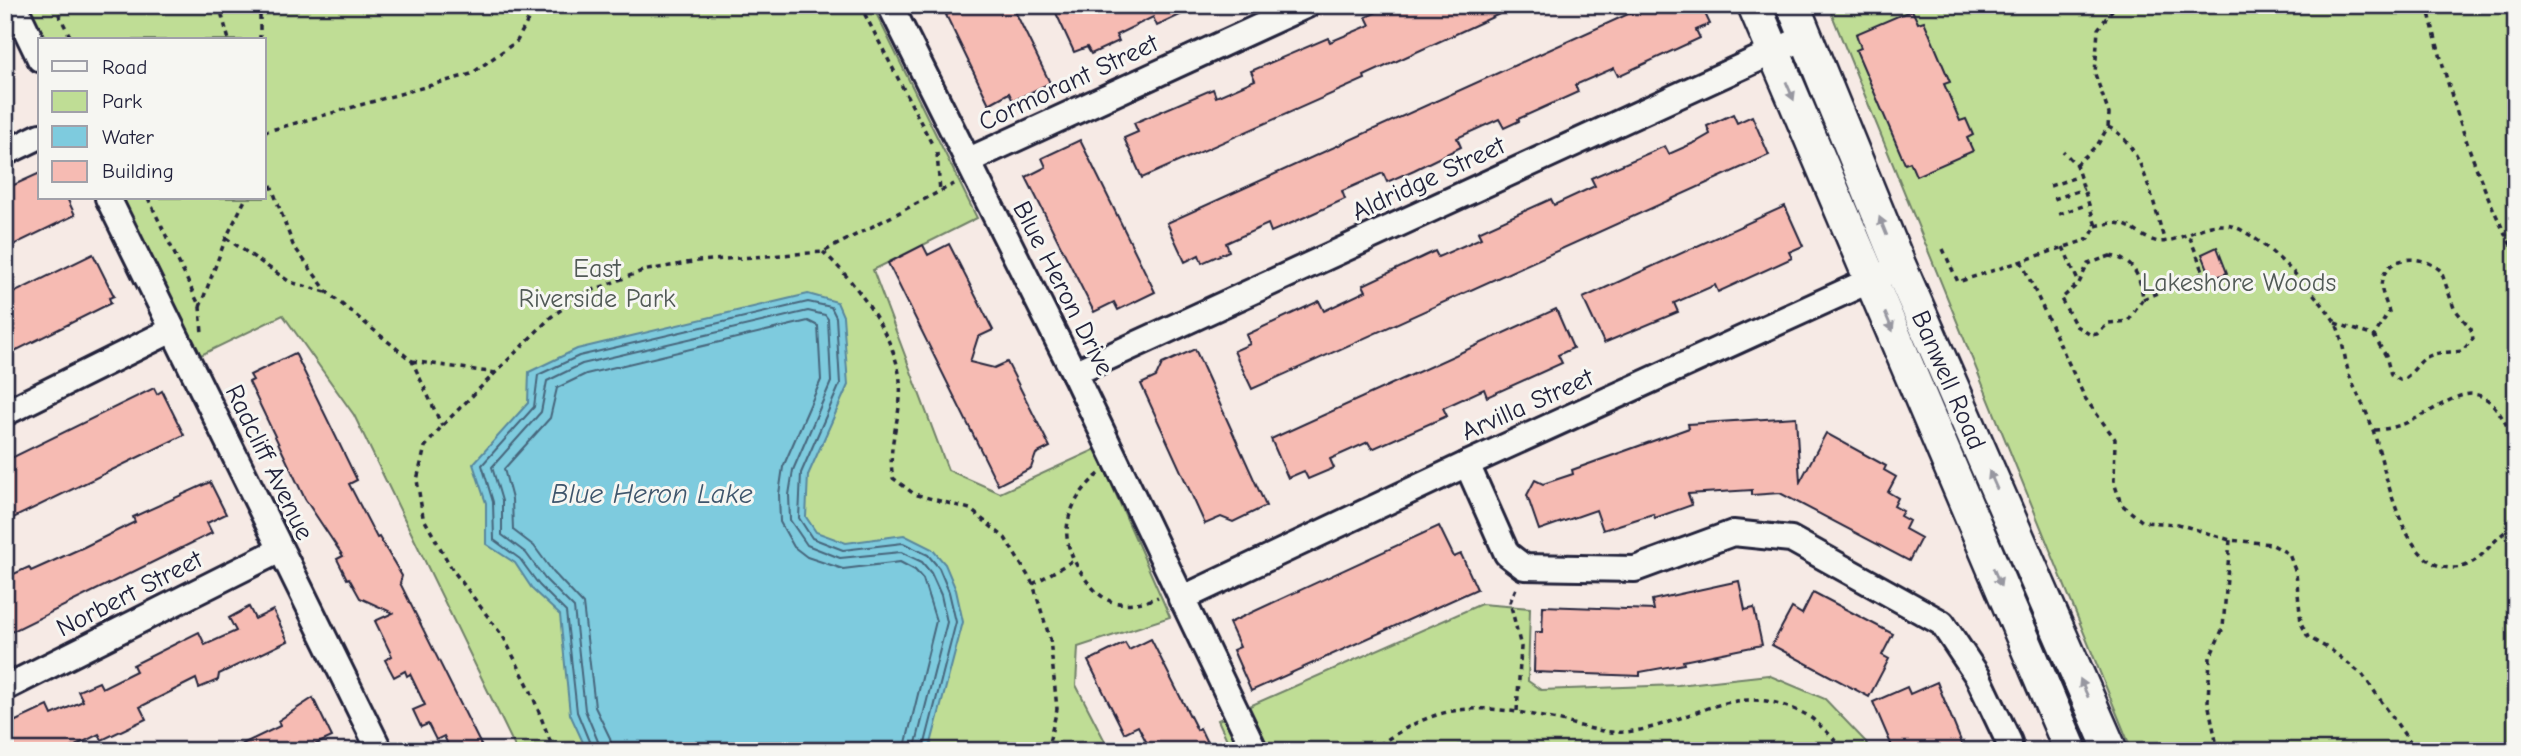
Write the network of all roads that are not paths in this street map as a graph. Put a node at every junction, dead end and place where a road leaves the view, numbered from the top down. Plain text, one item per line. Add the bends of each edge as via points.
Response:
1 (14, 5) edge
2 (890, 5) edge
3 (1307, 5) edge
4 (1754, 5) edge
5 (1793, 5) edge
6 (1806, 37) junction
7 (1773, 52) junction
8 (38, 55) edge
9 (38, 137) edge
10 (5, 153) edge
11 (964, 171) junction
12 (109, 200) edge
13 (1899, 267) junction
14 (1871, 280) junction
15 (172, 330) junction
16 (1074, 373) junction
17 (5, 413) edge
18 (1467, 464) junction
19 (279, 550) junction
20 (1178, 594) junction
21 (5, 688) edge
22 (2009, 742) dead end
23 (380, 751) edge
24 (1255, 751) edge
25 (2071, 751) edge
26 (2111, 751) edge

1 - 8 street
2 - 11 street, Blue Heron Drive
3 - 11 street, Cormorant Street
4 - 7 main road, Banwell Road
5 - 6 main road, Banwell Road
6 - 7 street, Aldridge Street
13 -> 6 main road, Banwell Road
7 -> 14 main road, Banwell Road
7 - 16 street, Aldridge Street
9 - 10 street
11 - 16 street, Blue Heron Drive
12 - 15 street, Radcliff Avenue
13 - 14 street, Arvilla Street
26 -> 13 main road, Banwell Road
14 - 18 street, Arvilla Street
14 -> 25 main road, Banwell Road
15 - 17 street
15 - 19 street, Radcliff Avenue
16 - 20 street, Blue Heron Drive
18 - 20 street, Arvilla Street
18 - 22 street via 1507,554 1524,567 1635,569 1733,533 1791,539 1942,622 1978,677
19 - 21 street, Norbert Street
19 - 23 street, Radcliff Avenue
20 - 24 street, Blue Heron Drive

